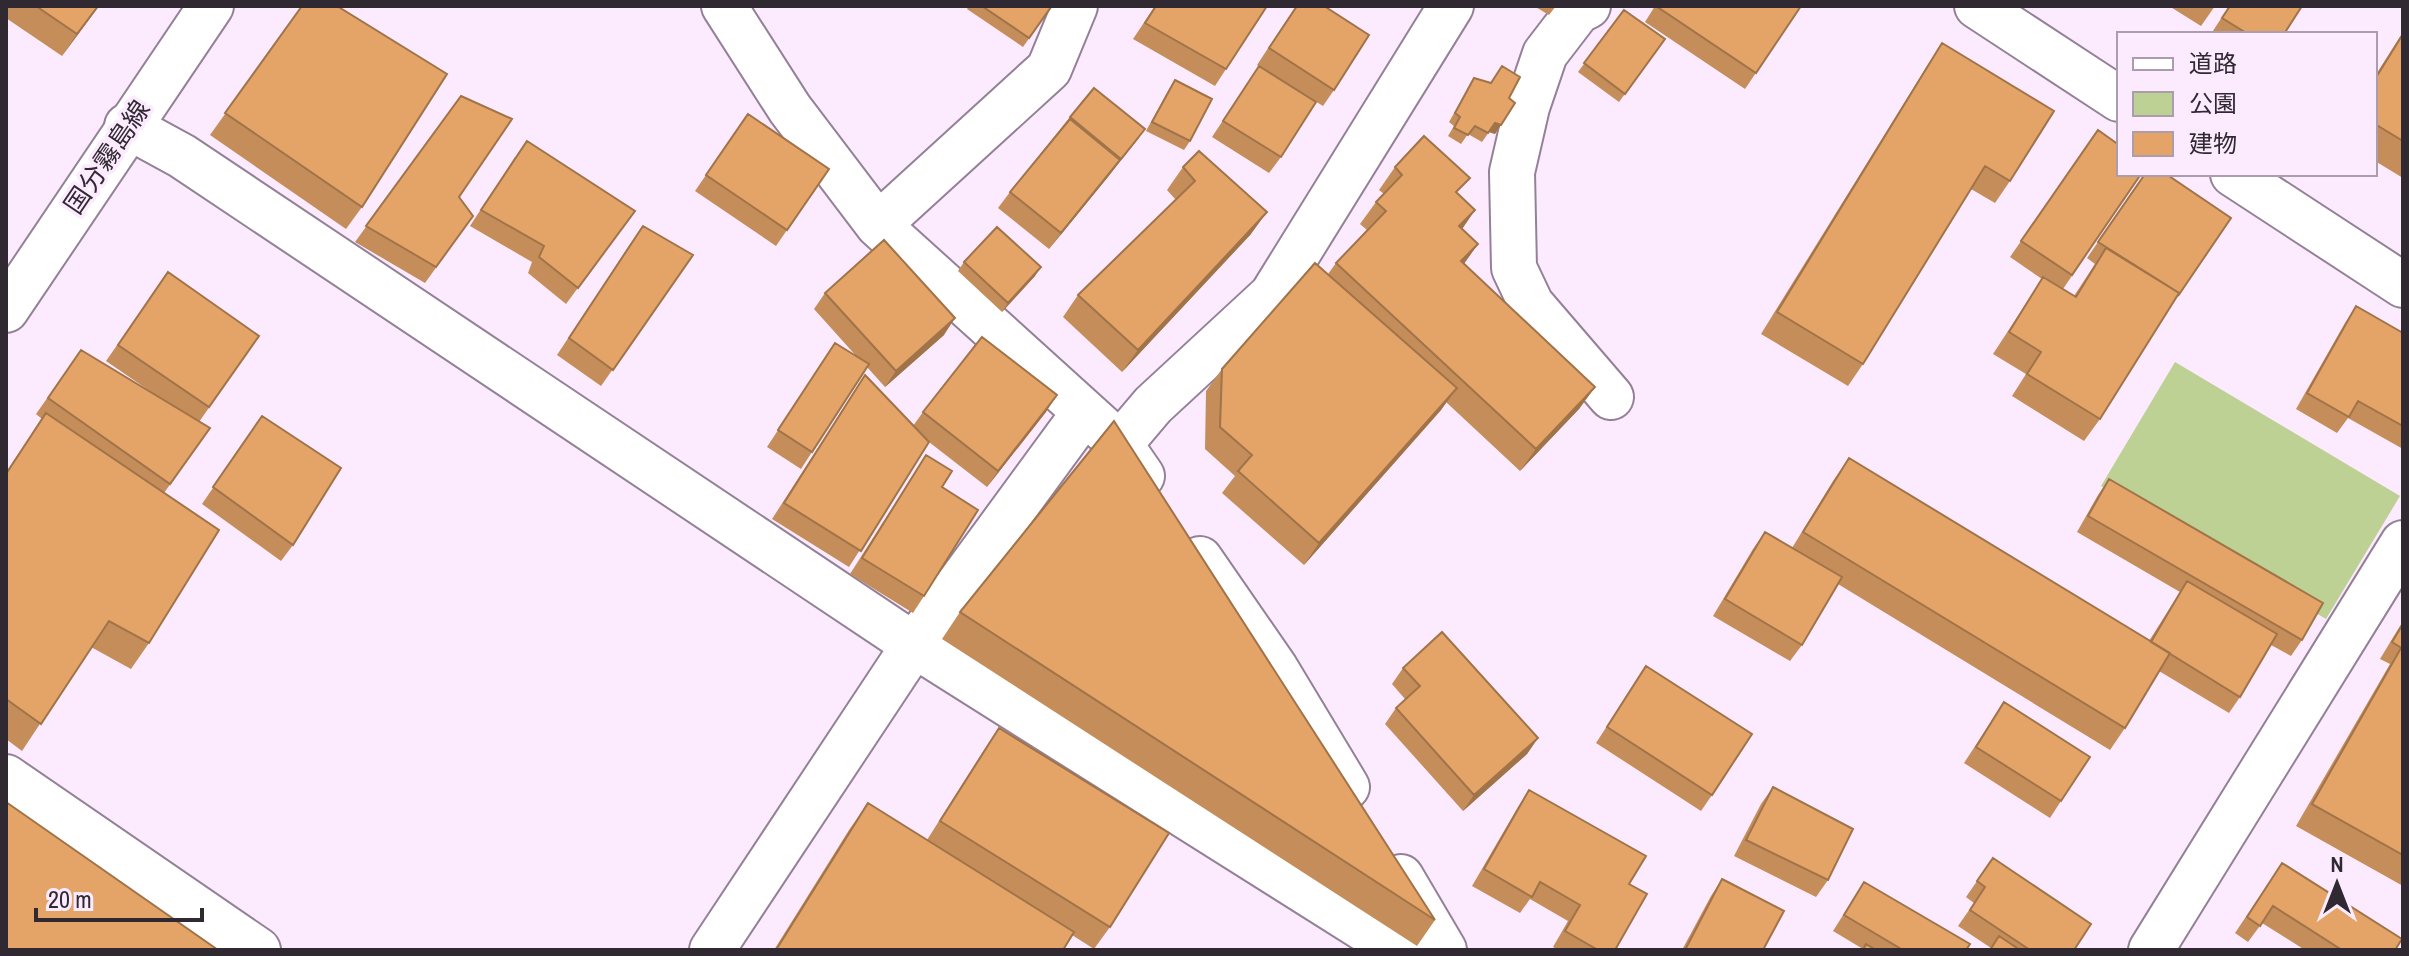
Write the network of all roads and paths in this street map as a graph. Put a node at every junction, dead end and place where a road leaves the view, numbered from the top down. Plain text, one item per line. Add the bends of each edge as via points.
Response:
1 (211, 6) edge
2 (724, 6) edge
3 (1075, 6) edge
4 (1451, 6) edge
5 (1588, 6) edge
6 (1977, 6) edge
7 (2117, 98) edge
8 (127, 126) junction
9 (2236, 176) edge
10 (878, 225) junction
11 (2403, 285) edge
12 (6, 310) edge
13 (1611, 397) dead end
14 (1084, 413) junction
15 (1120, 444) junction
16 (2403, 543) edge
17 (914, 645) junction
18 (6, 777) edge
19 (258, 950) edge
20 (712, 950) edge
21 (1398, 950) edge
22 (1444, 950) edge
23 (2151, 950) edge

1 - 8 street, 国分霧島線
2 - 10 street via 790,109
3 - 10 street via 1049,69
4 - 15 street via 1272,295 1153,405
5 - 13 street via 1578,11 1545,54 1527,107 1512,172 1514,268 1531,304
6 - 7 street
8 - 12 street, 国分霧島線
8 - 17 street via 182,156
9 - 11 street
10 - 14 street
14 - 15 street
14 - 17 street
15 - 22 street via 1276,669
16 - 23 street
17 - 20 street
17 - 21 street
18 - 19 street

